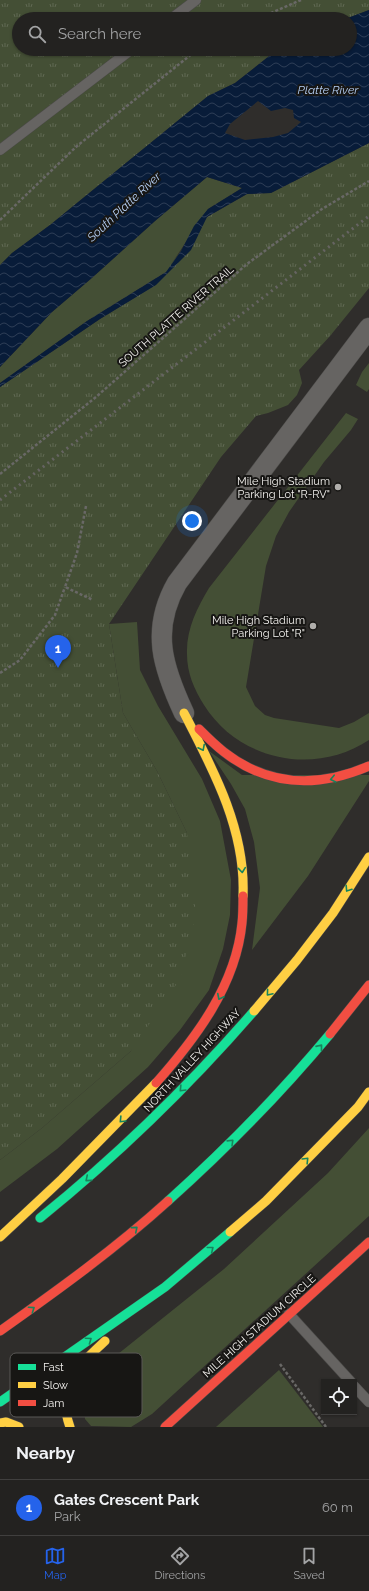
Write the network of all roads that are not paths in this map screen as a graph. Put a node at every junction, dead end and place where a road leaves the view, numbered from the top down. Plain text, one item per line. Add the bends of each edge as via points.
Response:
1 (196, 0) edge
2 (180, 12) edge
3 (123, 56) edge
4 (0, 150) edge
5 (369, 328) edge
6 (184, 713) junction
7 (369, 766) edge
8 (369, 857) edge
9 (369, 985) edge
10 (369, 1092) edge
11 (30, 1226) dead end
12 (0, 1236) edge
13 (369, 1242) edge
14 (181, 1274) junction
15 (289, 1314) junction
16 (0, 1331) edge
17 (70, 1353) edge
18 (93, 1353) edge
19 (348, 1379) edge
20 (357, 1389) edge
21 (10, 1395) edge
22 (0, 1402) edge
23 (369, 1402) edge
24 (67, 1417) edge
25 (0, 1423) edge
26 (19, 1427) edge
27 (70, 1427) edge
28 (165, 1427) edge

1 - 2 lane
3 - 4 lane
5 - 6 street via 171,593 162,639 164,663 171,686
7 -> 6 main road via 329,780 304,782 264,775 229,757
6 -> 12 main road via 224,794 241,857 244,884 241,933 233,967 207,1020 166,1072 47,1194
8 -> 11 main road, NORTH VALLEY HIGHWAY via 333,912 257,1009 153,1120 111,1159
16 -> 9 main road via 116,1245 173,1196 273,1099
14 -> 10 main road via 266,1201 358,1107
13 - 15 main road, MILE HIGH STADIUM CIRCLE
17 -> 14 main road
14 - 18 main road
15 - 19 lane
15 - 28 main road, MILE HIGH STADIUM CIRCLE
20 - 23 lane
22 -> 21 main road
24 - 27 main road
25 - 26 main road via 6,1422

